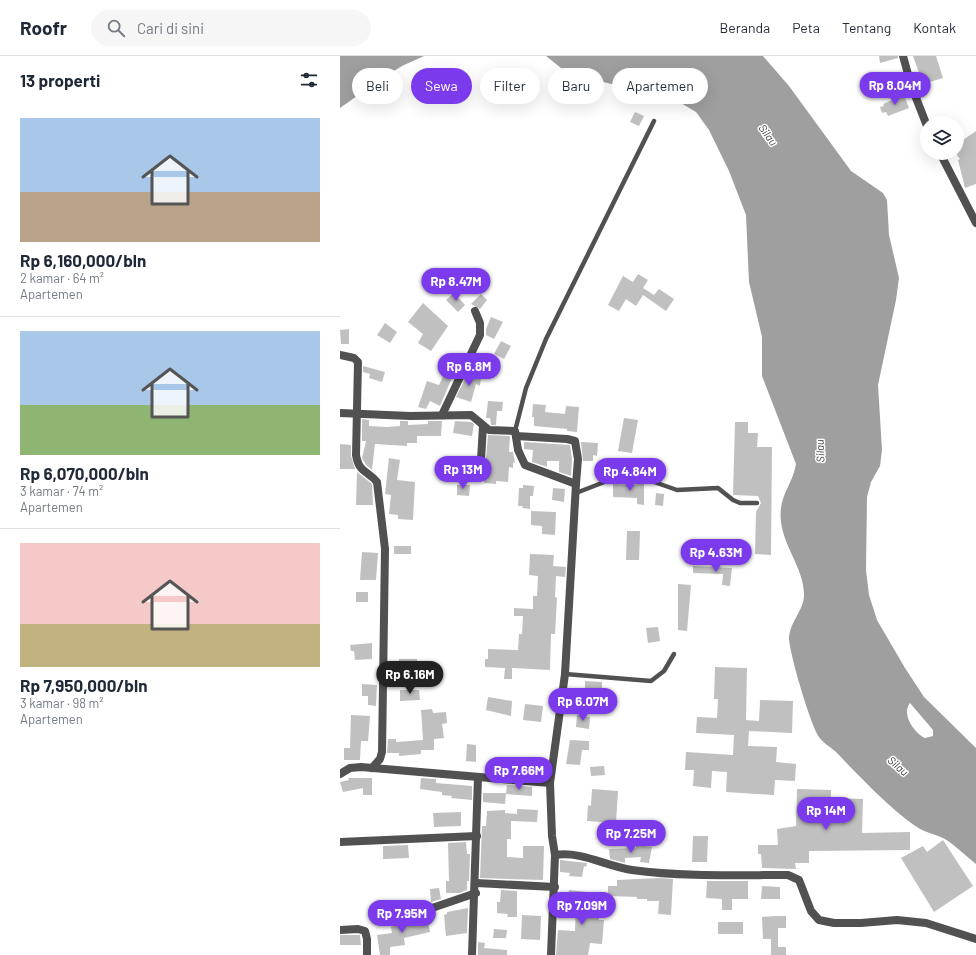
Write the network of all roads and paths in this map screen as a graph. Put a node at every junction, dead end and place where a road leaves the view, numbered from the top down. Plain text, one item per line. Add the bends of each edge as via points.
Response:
1 (902, 56) edge
2 (923, 116) edge
3 (654, 121) dead end
4 (944, 160) edge
5 (976, 223) edge
6 (475, 311) dead end
7 (340, 356) edge
8 (340, 413) edge
9 (356, 414) junction
10 (442, 415) junction
11 (483, 426) junction
12 (515, 434) junction
13 (480, 477) dead end
14 (576, 484) junction
15 (576, 493) junction
16 (757, 503) dead end
17 (674, 654) dead end
18 (565, 674) junction
19 (372, 768) junction
20 (340, 774) edge
21 (478, 777) junction
22 (550, 783) junction
23 (477, 836) junction
24 (340, 842) edge
25 (555, 855) junction
26 (476, 883) junction
27 (555, 887) junction
28 (476, 893) junction
29 (391, 922) dead end
30 (340, 930) edge
31 (976, 939) edge
32 (367, 955) edge
33 (472, 955) edge
34 (551, 955) edge

1 - 2 street
3 - 12 lane via 546,339 526,388
4 - 5 street
6 - 10 street via 480,323 480,335
7 - 9 street via 354,358 358,362
8 - 9 street
9 - 10 street
9 - 19 street via 358,464 362,471 377,482 385,549 382,752 380,759
10 - 11 street via 471,415
11 - 12 street via 489,430
11 - 13 street
12 - 14 street via 518,450 525,464
12 - 14 street via 574,441 578,459
14 - 15 street
15 - 16 lane via 625,474 677,490 718,488 740,503
15 - 18 street
17 - 18 lane via 664,671 651,680
18 - 22 street
19 - 20 street via 353,767
19 - 21 street
21 - 22 street
21 - 23 street
22 - 25 street
23 - 24 street
23 - 26 street
25 - 27 street
25 - 31 street via 577,854 632,870 703,875 788,875 799,880 811,911 819,920 834,923 897,920 926,923
26 - 27 street
26 - 28 street
27 - 34 street
28 - 29 street
28 - 33 street
30 - 32 street via 365,931

